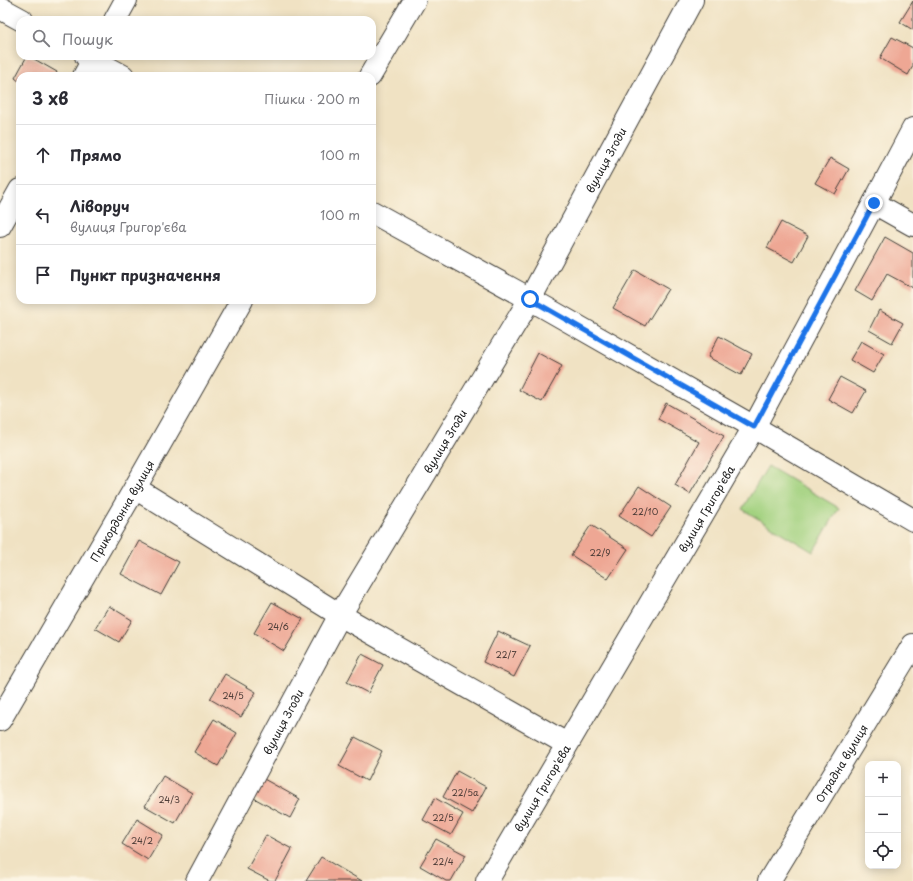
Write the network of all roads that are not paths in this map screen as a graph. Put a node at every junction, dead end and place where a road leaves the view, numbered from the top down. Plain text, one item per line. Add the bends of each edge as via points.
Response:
1 (126, 0) edge
2 (415, 0) edge
3 (692, 0) edge
4 (0, 8) edge
5 (117, 16) edge
6 (16, 17) edge
7 (89, 62) edge
8 (113, 72) edge
9 (372, 72) edge
10 (913, 129) edge
11 (16, 197) edge
12 (874, 203) junction
13 (376, 214) edge
14 (913, 225) edge
15 (0, 226) edge
16 (530, 299) junction
17 (240, 304) edge
18 (754, 427) junction
19 (135, 488) junction
20 (913, 520) edge
21 (340, 615) junction
22 (913, 645) edge
23 (0, 720) edge
24 (567, 744) junction
25 (197, 881) edge
26 (488, 881) edge
27 (769, 881) edge

1 - 5 street
2 - 9 street
3 - 16 street, вулиця Згоди
4 - 6 street
7 - 8 street
10 - 12 street, вулиця Григор'єва
11 - 15 street
12 - 14 street
12 - 18 street, вулиця Григор'єва
13 - 16 street
16 - 18 street
16 - 21 street, вулиця Згоди
17 - 19 street, Прикордонна вулиця
18 - 20 street
18 - 24 street, вулиця Григор'єва
19 - 21 street
19 - 23 street, Прикордонна вулиця
21 - 24 street
21 - 25 street, вулиця Згоди
22 - 27 street, Отрадна вулиця
24 - 26 street, вулиця Григор'єва

